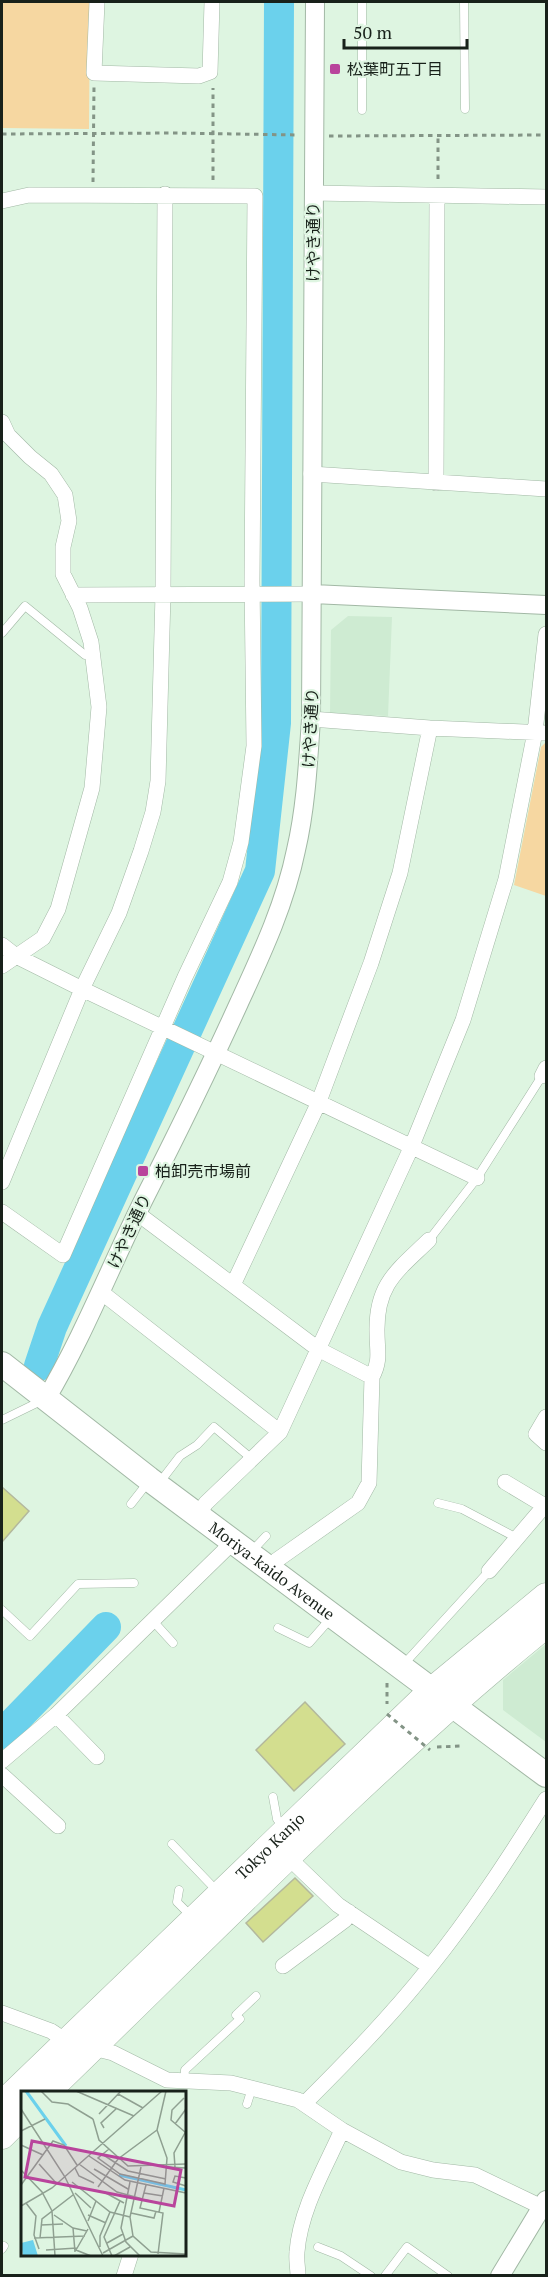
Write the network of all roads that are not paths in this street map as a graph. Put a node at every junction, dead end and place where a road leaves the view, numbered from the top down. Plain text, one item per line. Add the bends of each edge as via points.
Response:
1 (97, 2) edge
2 (212, 2) edge
3 (315, 2) edge
4 (362, 2) edge
5 (464, 2) edge
6 (465, 109) dead end
7 (362, 110) dead end
8 (313, 193) junction
9 (165, 194) junction
10 (437, 196) junction
11 (546, 197) edge
12 (2, 201) edge
13 (2, 422) edge
14 (311, 474) junction
15 (436, 483) junction
16 (546, 489) edge
17 (257, 592) junction
18 (305, 593) junction
19 (163, 594) junction
20 (73, 595) junction
21 (546, 605) edge
22 (2, 633) edge
23 (546, 634) edge
24 (92, 653) junction
25 (311, 719) junction
26 (430, 728) junction
27 (541, 732) edge
28 (2, 945) edge
29 (16, 956) junction
30 (2, 966) edge
31 (82, 989) junction
32 (163, 1029) junction
33 (216, 1054) junction
34 (544, 1072) edge
35 (318, 1104) junction
36 (411, 1148) junction
37 (477, 1178) junction
38 (2, 1182) edge
39 (2, 1212) edge
40 (137, 1214) junction
41 (429, 1240) joint
42 (233, 1285) junction
43 (101, 1292) junction
44 (318, 1349) junction
45 (2, 1364) edge
46 (372, 1377) junction
47 (46, 1399) junction
48 (546, 1417) edge
49 (2, 1420) edge
50 (280, 1432) junction
51 (546, 1443) edge
52 (252, 1459) junction
53 (153, 1482) junction
54 (505, 1482) dead end
55 (438, 1503) dead end
56 (131, 1504) dead end
57 (546, 1505) edge
58 (198, 1514) junction
59 (266, 1536) dead end
60 (517, 1538) junction
61 (242, 1548) junction
62 (269, 1569) junction
63 (489, 1571) joint
64 (134, 1583) dead end
65 (546, 1596) edge
66 (2, 1610) edge
67 (332, 1617) junction
68 (153, 1621) junction
69 (546, 1625) edge
70 (278, 1628) dead end
71 (173, 1643) dead end
72 (394, 1675) junction
73 (441, 1698) junction
74 (56, 1715) junction
75 (97, 1757) dead end
76 (2, 1761) edge
77 (2, 1775) edge
78 (546, 1775) edge
79 (273, 1797) dead end
80 (546, 1799) edge
81 (58, 1826) dead end
82 (286, 1831) junction
83 (172, 1844) dead end
84 (289, 1858) junction
85 (179, 1890) dead end
86 (221, 1894) junction
87 (349, 1912) junction
88 (194, 1920) junction
89 (283, 1966) dead end
90 (430, 1967) junction
91 (256, 1996) dead end
92 (2, 2013) edge
93 (66, 2041) junction
94 (93, 2048) junction
95 (183, 2081) junction
96 (167, 2086) edge
97 (252, 2088) junction
98 (48, 2091) edge
99 (305, 2103) junction
100 (2, 2104) edge
101 (247, 2104) dead end
102 (21, 2117) edge
103 (342, 2130) junction
104 (2, 2136) edge
105 (545, 2205) edge
106 (318, 2247) dead end
107 (130, 2256) edge
108 (124, 2276) edge
109 (298, 2276) edge
110 (371, 2276) edge
111 (385, 2276) edge
112 (448, 2276) edge
113 (500, 2276) edge

1 - 2 street via 94,73 198,76 210,72
3 - 8 street, けやき通り
4 - 7 lane
5 - 6 lane
8 - 10 street
8 - 14 street, けやき通り
9 - 12 street via 29,195
9 - 17 street via 255,196
9 - 19 street
10 - 11 street
10 - 15 street
13 - 20 street via 8,435 51,474 65,495 69,521 63,547 63,574
14 - 15 street
14 - 18 street, けやき通り
15 - 16 street
17 - 18 street
17 - 19 street
17 - 32 street via 254,746 241,842 230,882
18 - 21 street
18 - 25 street, けやき通り
19 - 20 street
19 - 31 street via 158,781 153,812 119,913
20 - 24 street
22 - 24 lane via 25,606 85,655
23 - 27 street
24 - 29 street via 99,707 92,788 58,909 43,938
25 - 26 street
25 - 33 street, けやき通り via 306,794 282,902
26 - 27 street
26 - 35 street via 400,873
27 - 36 street via 506,879 463,1020
28 - 29 street
29 - 30 street
29 - 31 street
31 - 32 street
31 - 38 street
32 - 33 street
32 - 39 street via 63,1255
33 - 35 street
33 - 40 street, けやき通り
34 - 37 lane
35 - 36 street
35 - 42 street
36 - 37 street
36 - 44 street
37 - 41 lane
40 - 42 street
40 - 43 street, けやき通り
41 - 46 street via 391,1277 380,1298 378,1365
42 - 44 street
43 - 47 street, けやき通り
43 - 50 street
44 - 46 street
44 - 50 street
45 - 47 main road, Moriya-kaido Avenue
46 - 62 street via 373,1474 369,1483 358,1503
47 - 49 lane
47 - 53 main road, Moriya-kaido Avenue
48 - 51 street via 536,1434
50 - 52 street
52 - 53 lane via 214,1427
52 - 58 street
53 - 56 lane
53 - 58 main road, Moriya-kaido Avenue
54 - 57 street
55 - 60 lane via 462,1509
57 - 60 street
58 - 61 main road, Moriya-kaido Avenue
59 - 61 lane
60 - 63 street
61 - 62 main road, Moriya-kaido Avenue
61 - 68 street
62 - 67 main road, Moriya-kaido Avenue
63 - 72 lane
64 - 66 lane via 78,1584 30,1636
65 - 73 highway, Tokyo Kanjo
67 - 70 lane via 309,1643
67 - 72 main road, Moriya-kaido Avenue
68 - 71 lane
68 - 74 street
69 - 73 highway, Tokyo Kanjo
72 - 73 main road, Moriya-kaido Avenue
73 - 78 main road, Moriya-kaido Avenue
73 - 82 highway, Tokyo Kanjo
73 - 84 highway, Tokyo Kanjo
74 - 75 street
74 - 76 street
77 - 81 street
79 - 82 lane via 277,1819
80 - 90 street via 511,1855
82 - 86 highway, Tokyo Kanjo
83 - 86 lane
84 - 87 street
84 - 94 highway, Tokyo Kanjo
85 - 88 lane via 177,1902
86 - 88 highway, Tokyo Kanjo
87 - 89 street via 345,1920
87 - 90 street
88 - 93 highway, Tokyo Kanjo
90 - 99 street via 369,2038
91 - 95 lane via 236,2015 240,2019 185,2070
92 - 93 street via 51,2031
93 - 94 street
93 - 100 highway, Tokyo Kanjo
94 - 96 street via 113,2053
94 - 98 highway, Tokyo Kanjo
95 - 96 street
95 - 97 street
97 - 99 street
97 - 101 lane
99 - 103 street
102 - 104 highway
103 - 105 street via 401,2162 474,2175
103 - 109 street via 301,2229 296,2253
105 - 113 street
106 - 110 lane via 341,2256
107 - 108 street
111 - 112 lane via 407,2247

